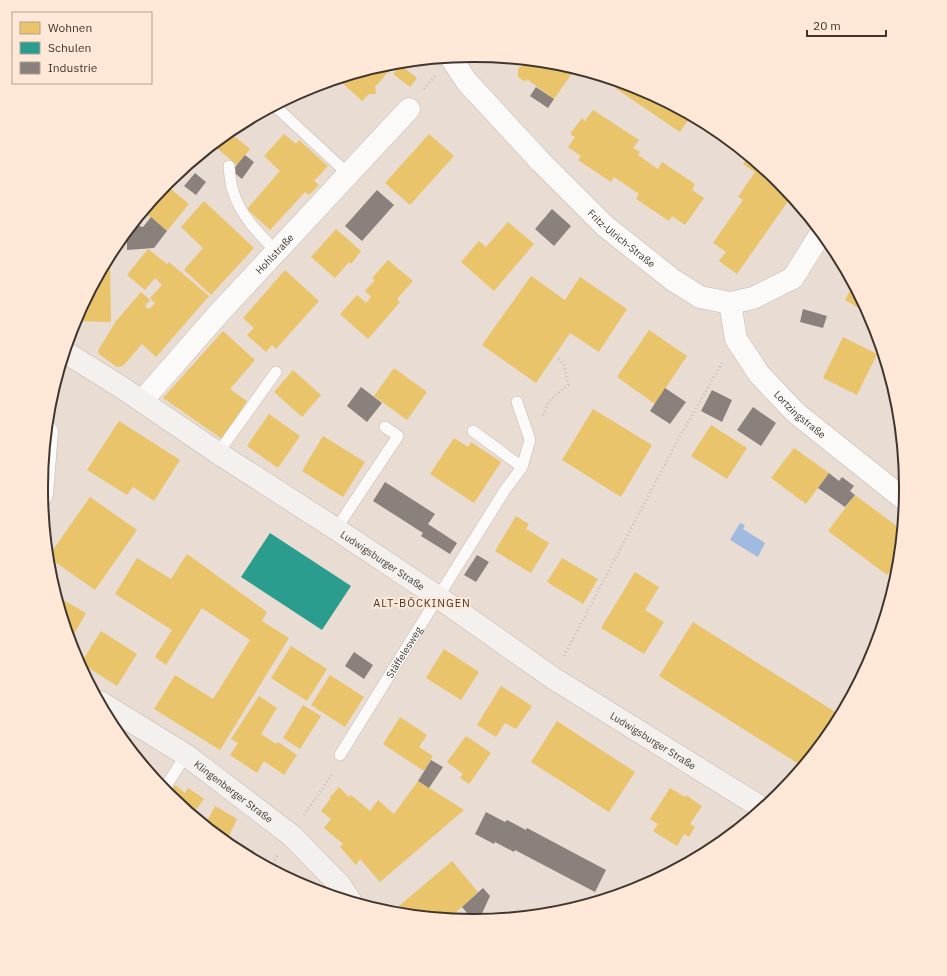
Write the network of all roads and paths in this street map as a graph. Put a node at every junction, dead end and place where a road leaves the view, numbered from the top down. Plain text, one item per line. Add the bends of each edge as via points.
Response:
1 (454, 63) edge
2 (435, 75) dead end
3 (409, 109) joint
4 (279, 110) edge
5 (229, 166) dead end
6 (348, 174) junction
7 (818, 239) edge
8 (276, 251) junction
9 (730, 303) junction
10 (736, 339) junction
11 (70, 355) edge
12 (556, 357) dead end
13 (276, 372) dead end
14 (142, 401) junction
15 (517, 402) dead end
16 (384, 427) dead end
17 (473, 431) dead end
18 (530, 440) junction
19 (218, 453) junction
20 (522, 467) junction
21 (899, 495) edge
22 (336, 529) junction
23 (438, 597) junction
24 (553, 678) junction
25 (109, 708) edge
26 (186, 755) junction
27 (340, 755) joint
28 (168, 783) edge
29 (757, 805) edge
30 (291, 835) junction
31 (346, 894) edge

1 - 9 street, Fritz-Ulrich-Straße via 467,82 605,226 673,280 700,297
2 - 3 path
3 - 6 street, Hohlstraße
4 - 6 lane
5 - 8 lane via 233,191 244,216
6 - 8 street, Hohlstraße
7 - 9 street, Fritz-Ulrich-Straße via 793,278 753,298
8 - 14 street, Hohlstraße
9 - 10 street, Lortzingstraße
10 - 21 street, Lortzingstraße via 759,374 796,413
10 - 24 path via 675,445
11 - 14 street, Ludwigsburger Straße
12 - 18 path via 564,364 568,385 549,401
13 - 19 lane
14 - 19 street, Ludwigsburger Straße
15 - 18 lane
16 - 22 lane via 398,436
17 - 20 lane
18 - 20 lane, Stäffelesweg
19 - 22 street, Ludwigsburger Straße
20 - 23 lane, Stäffelesweg
22 - 23 street, Ludwigsburger Straße
23 - 24 street, Ludwigsburger Straße
23 - 27 lane, Stäffelesweg
24 - 29 street, Ludwigsburger Straße
25 - 26 street, Klingenberger Straße
26 - 28 lane
26 - 30 street, Klingenberger Straße
27 - 30 path via 340,764
30 - 31 street, Klingenberger Straße

